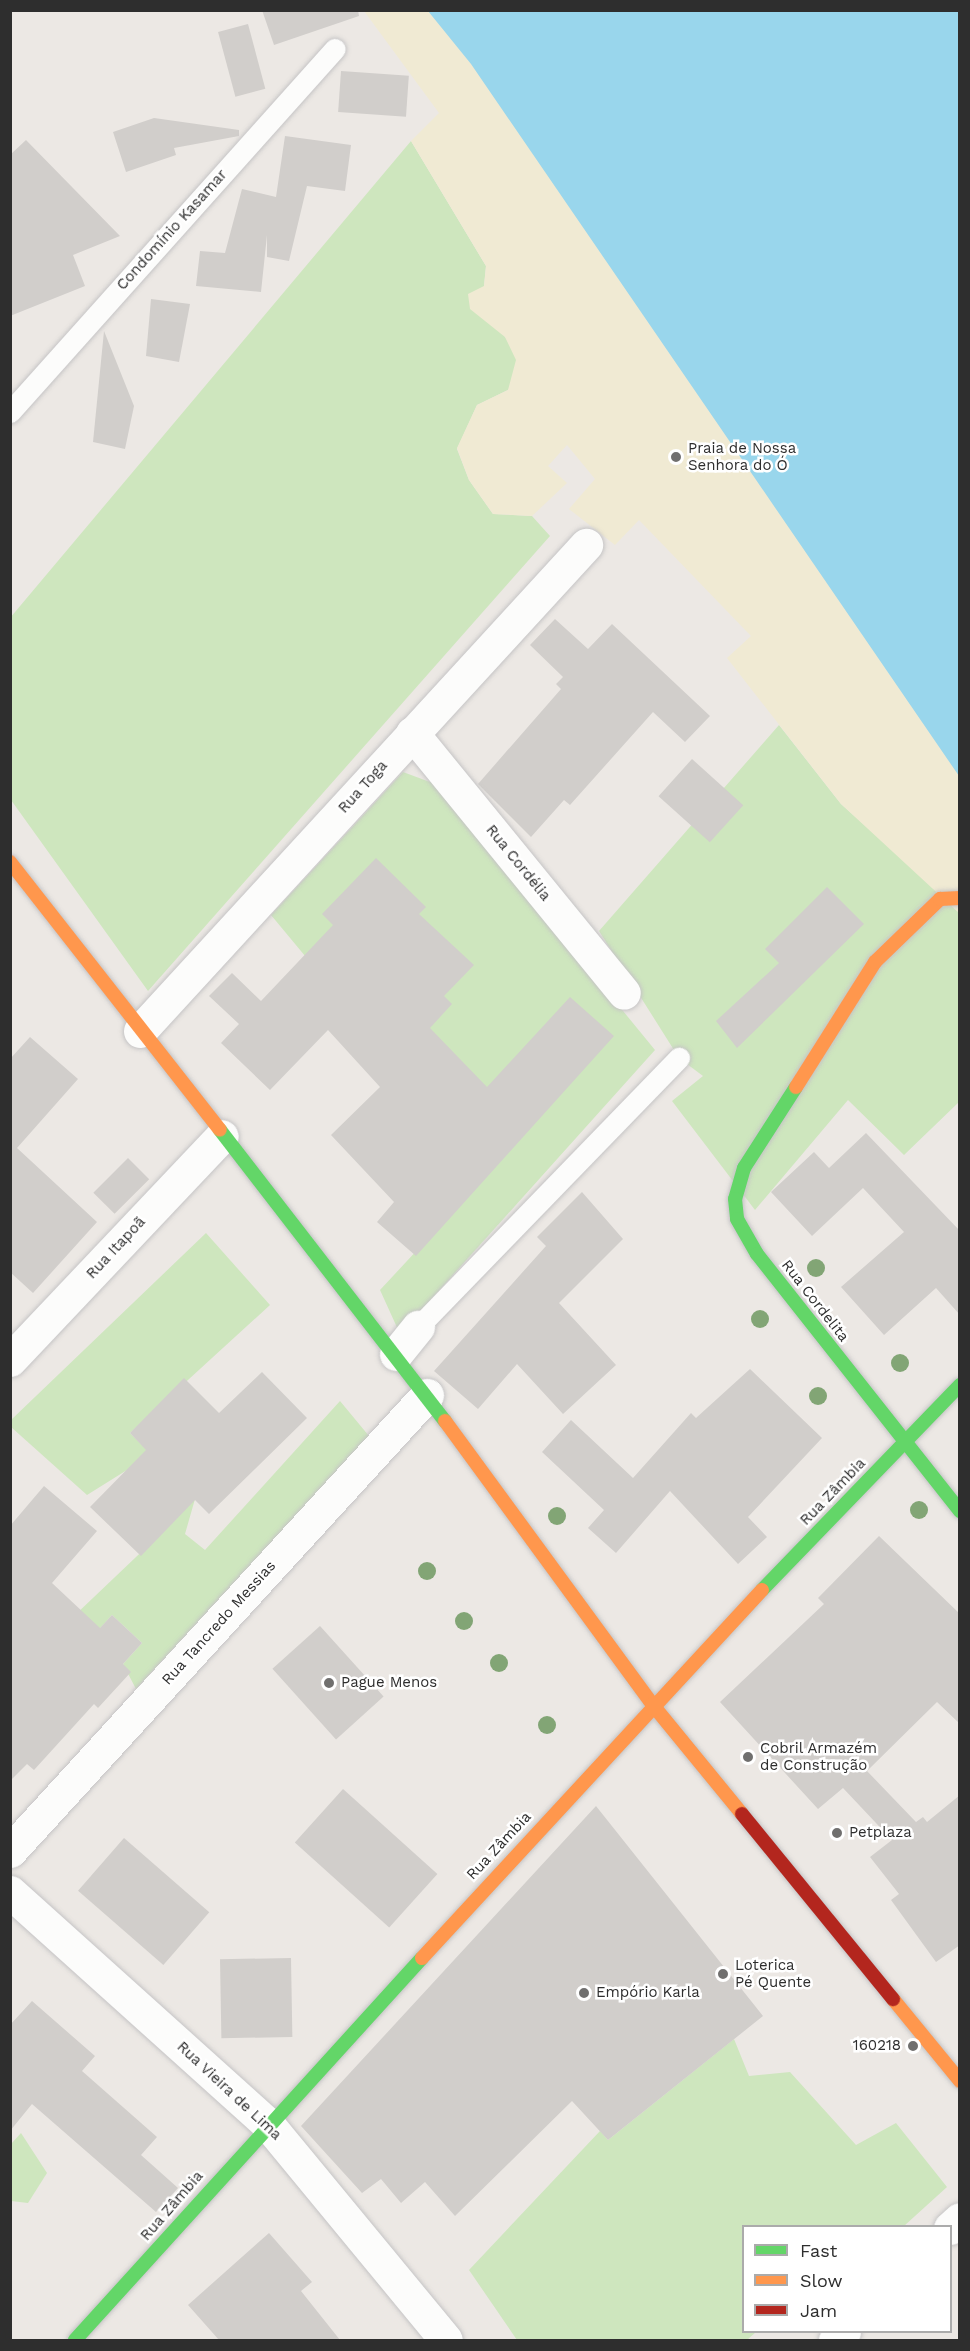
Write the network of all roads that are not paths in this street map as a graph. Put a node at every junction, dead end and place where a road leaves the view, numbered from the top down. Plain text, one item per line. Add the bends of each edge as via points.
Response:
1 (334, 49) dead end
2 (10, 412) edge
3 (586, 545) dead end
4 (412, 733) junction
5 (11, 864) edge
6 (960, 898) edge
7 (624, 993) dead end
8 (141, 1031) junction
9 (679, 1058) dead end
10 (222, 1136) junction
11 (418, 1327) joint
12 (396, 1354) junction
13 (10, 1360) edge
14 (960, 1385) edge
15 (427, 1395) junction
16 (904, 1442) junction
17 (960, 1511) edge
18 (652, 1704) junction
19 (10, 1851) edge
20 (10, 1892) edge
21 (960, 2081) edge
22 (267, 2123) junction
23 (75, 2340) edge
24 (446, 2340) edge

1 - 2 lane, Condomínio Kasamar
3 - 4 street, Rua Toga
4 - 7 street, Rua Cordélia
4 - 8 street, Rua Toga
5 - 8 street
6 - 16 street, Rua Cordelita via 940,899 875,962 744,1168 735,1199 737,1219 757,1254
8 - 10 street
9 - 11 lane
10 - 12 street
10 - 13 street, Rua Itapoã
11 - 12 street
12 - 15 street
14 - 16 street, Rua Zâmbia
15 - 18 street
15 - 19 street, Rua Tancredo Messias
16 - 17 street, Rua Cordelita
16 - 18 street, Rua Zâmbia
18 - 21 street
18 - 22 street, Rua Zâmbia
20 - 22 street, Rua Vieira de Lima
22 - 23 street, Rua Zâmbia
22 - 24 street, Rua Vieira de Lima

